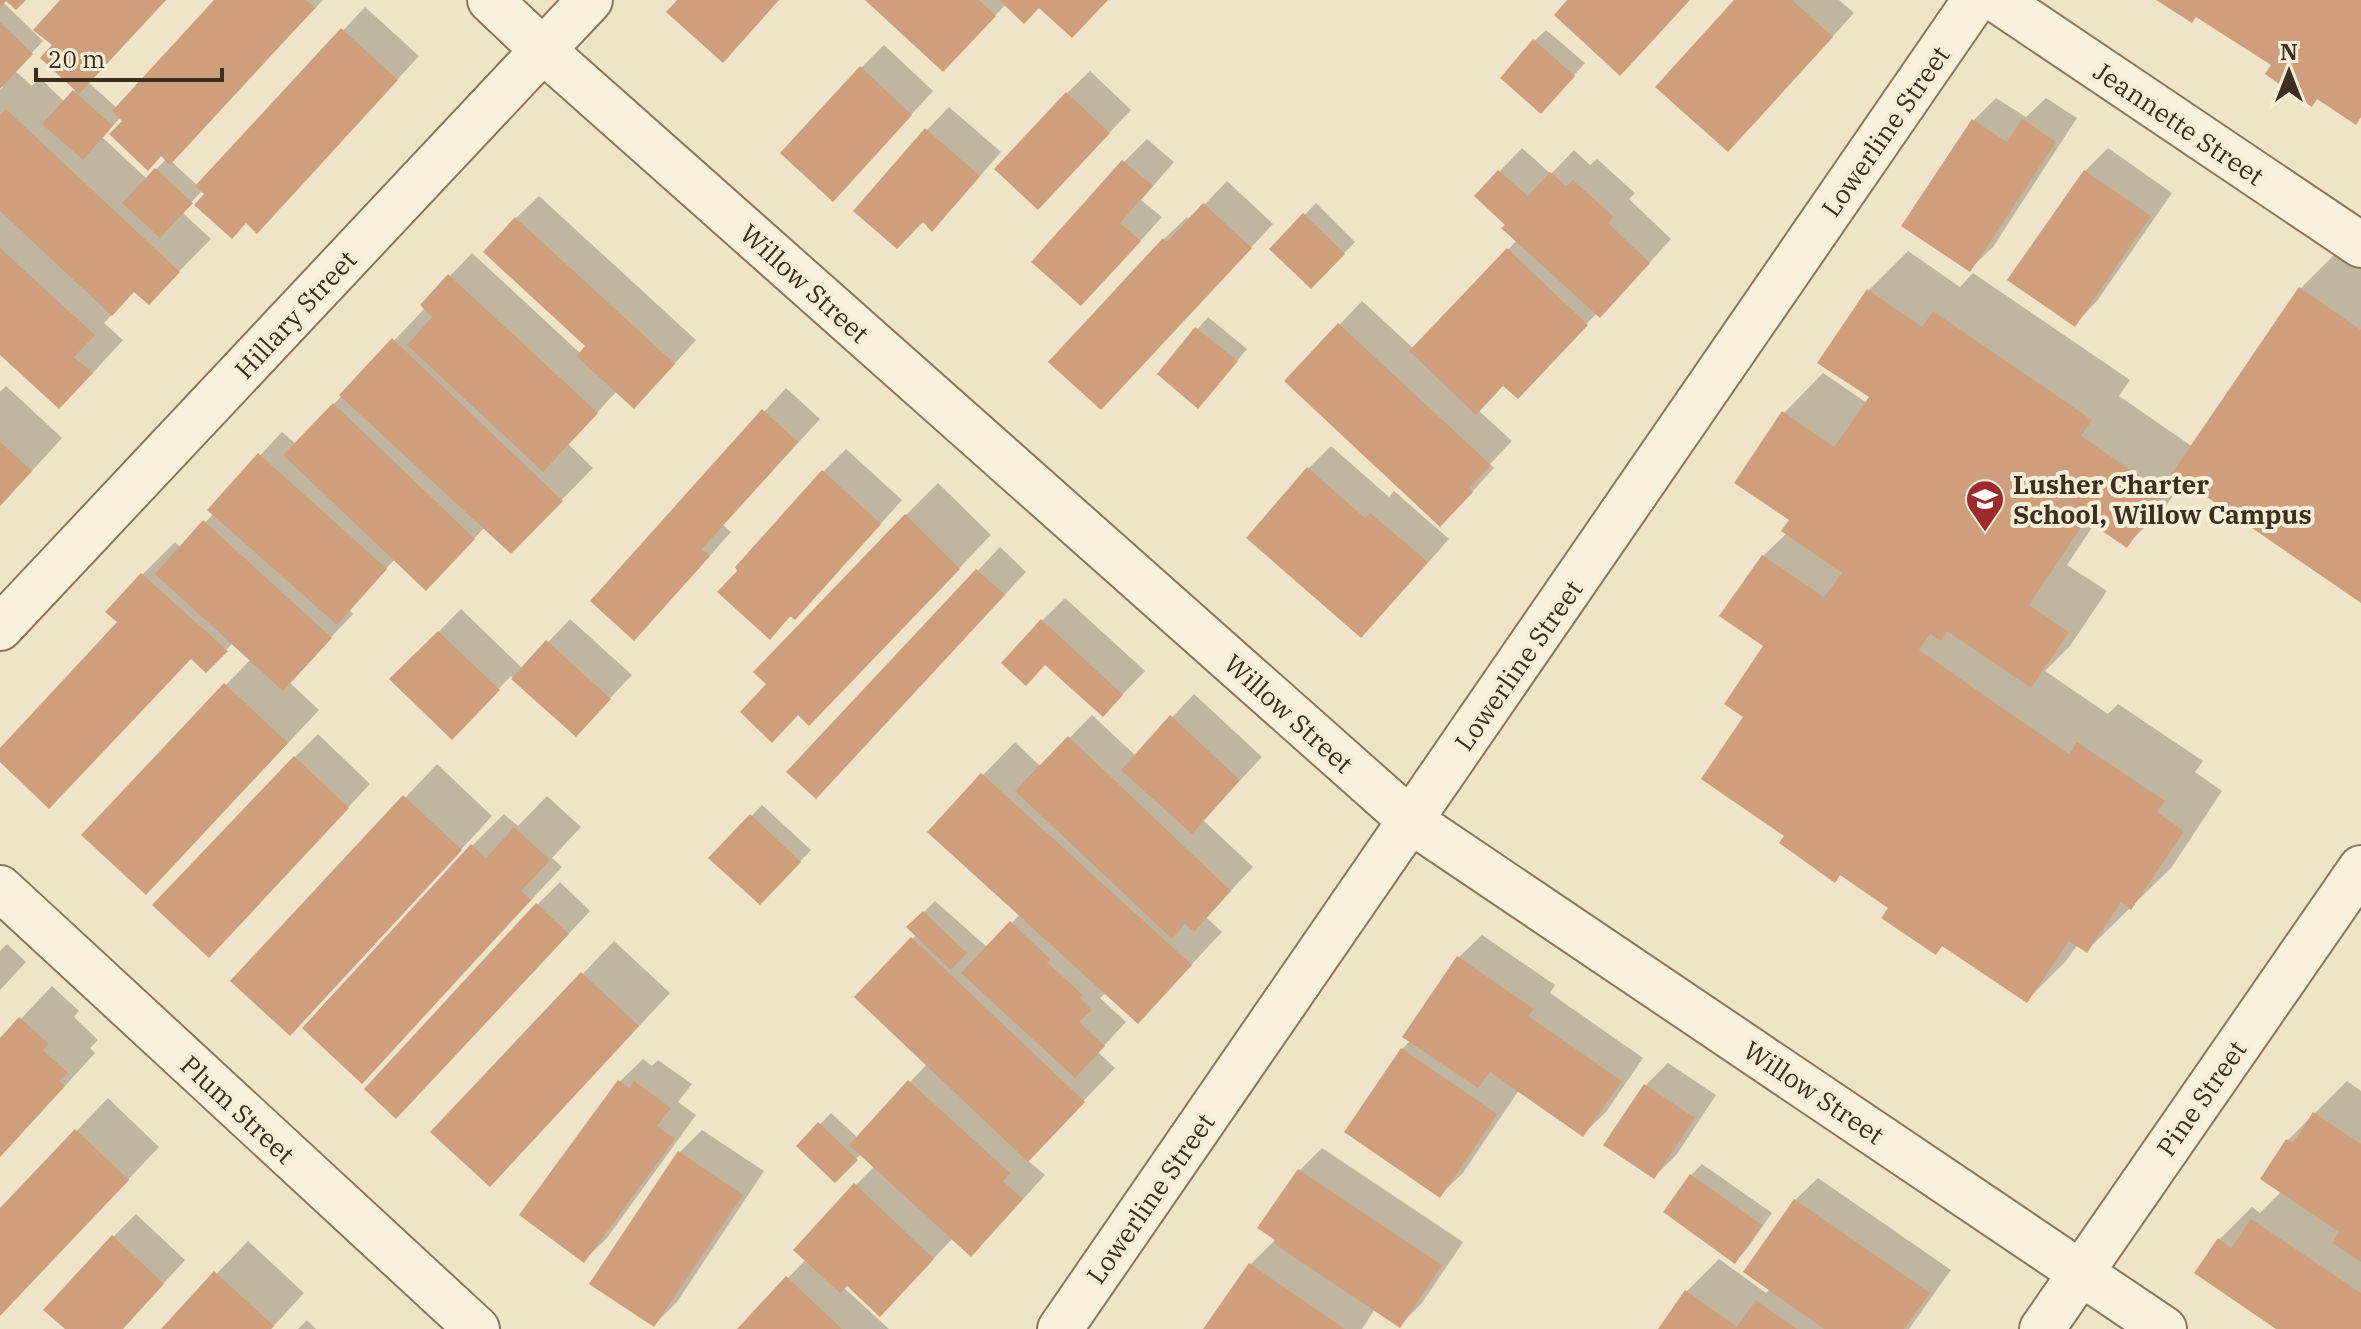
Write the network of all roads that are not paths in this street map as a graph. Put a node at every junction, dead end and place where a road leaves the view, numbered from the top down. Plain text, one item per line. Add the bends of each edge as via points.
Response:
1 (490, 0) edge
2 (590, 0) edge
3 (1975, 0) edge
4 (1997, 0) edge
5 (544, 51) junction
6 (2361, 245) edge
7 (0, 628) edge
8 (1411, 821) junction
9 (2361, 868) edge
10 (0, 888) edge
11 (2081, 1271) junction
12 (477, 1329) edge
13 (1060, 1329) edge
14 (2042, 1329) edge
15 (2164, 1329) edge

1 - 5 street, Willow Street
2 - 5 street, Hillary Street
3 - 8 street, Lowerline Street
4 - 6 street, Jeannette Street
5 - 7 street, Hillary Street
5 - 8 street, Willow Street
8 - 11 street, Willow Street
8 - 13 street, Lowerline Street
9 - 11 street, Pine Street
10 - 12 street, Plum Street
11 - 14 street, Pine Street
11 - 15 street, Willow Street

